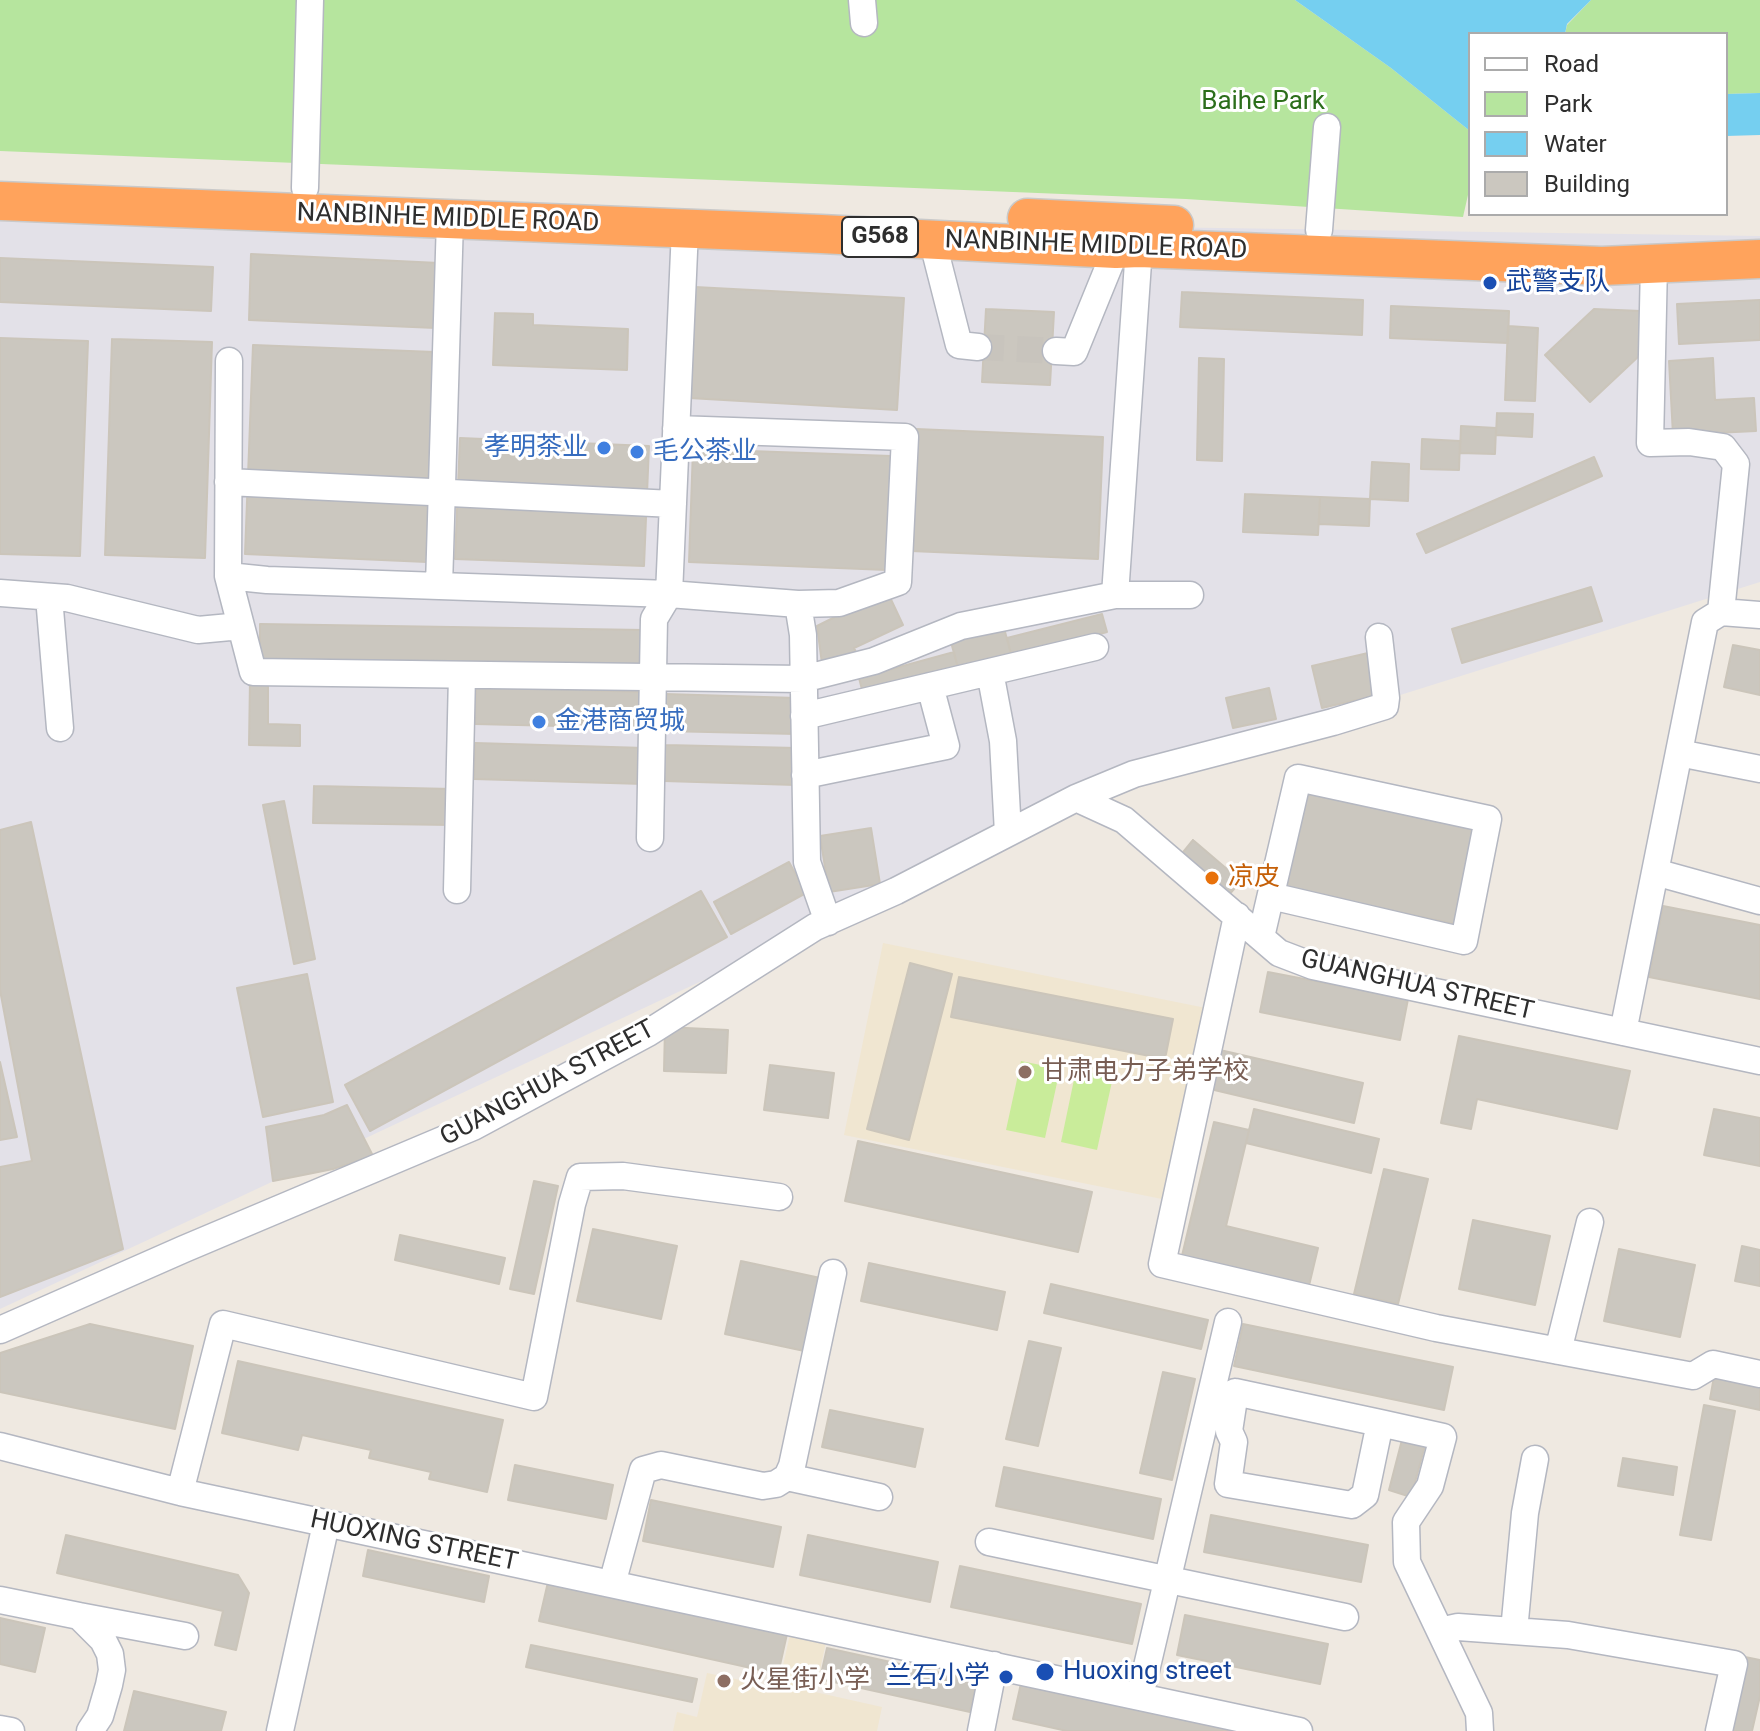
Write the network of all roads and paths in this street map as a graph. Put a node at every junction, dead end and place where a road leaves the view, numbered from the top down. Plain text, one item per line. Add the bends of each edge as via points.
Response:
1 (310, 0) edge
2 (1327, 127) dead end
3 (0, 176) edge
4 (305, 188) junction
5 (0, 201) edge
6 (450, 219) junction
7 (685, 229) junction
8 (1319, 230) junction
9 (1760, 233) edge
10 (932, 239) junction
11 (1126, 240) junction
12 (1760, 259) edge
13 (1654, 264) junction
14 (978, 347) tunnel mouth
15 (1056, 351) tunnel mouth
16 (229, 361) dead end
17 (676, 429) junction
18 (228, 482) junction
19 (442, 493) junction
20 (673, 504) junction
21 (228, 576) junction
22 (439, 586) junction
23 (0, 593) edge
24 (669, 594) junction
25 (1115, 595) junction
26 (1190, 595) dead end
27 (49, 597) junction
28 (798, 604) junction
29 (1721, 612) junction
30 (1760, 615) edge
31 (241, 626) junction
32 (1379, 637) dead end
33 (1095, 647) dead end
34 (990, 672) junction
35 (462, 675) junction
36 (653, 678) junction
37 (803, 679) junction
38 (930, 686) junction
39 (804, 716) junction
40 (60, 728) dead end
41 (1679, 753) junction
42 (1760, 769) edge
43 (805, 775) junction
44 (1076, 798) junction
45 (1008, 833) junction
46 (650, 838) dead end
47 (1655, 872) junction
48 (457, 890) dead end
49 (1271, 896) junction
50 (1760, 901) edge
51 (1237, 916) junction
52 (828, 922) junction
53 (1261, 937) junction
54 (1623, 1032) junction
55 (1760, 1061) edge
56 (779, 1197) dead end
57 (1590, 1222) dead end
58 (833, 1273) dead end
59 (1228, 1322) dead end
60 (0, 1330) edge
61 (1558, 1351) junction
62 (1760, 1374) edge
63 (1380, 1423) junction
64 (0, 1446) edge
65 (1535, 1459) dead end
66 (787, 1477) junction
67 (180, 1492) junction
68 (879, 1497) dead end
69 (326, 1524) junction
70 (989, 1542) dead end
71 (1168, 1580) junction
72 (612, 1584) junction
73 (0, 1600) edge
74 (79, 1616) junction
75 (1345, 1617) dead end
76 (1440, 1631) junction
77 (1514, 1631) junction
78 (185, 1636) dead end
79 (994, 1665) junction
80 (1140, 1696) junction
81 (0, 1729) edge
82 (89, 1730) edge
83 (11, 1731) edge
84 (280, 1731) edge
85 (981, 1731) edge
86 (1299, 1731) edge
87 (1480, 1731) edge
88 (1719, 1731) edge

1 - 4 street
2 - 8 street
3 - 4 highway, NANBINHE MIDDLE ROAD / G568
4 - 11 highway, NANBINHE MIDDLE ROAD / G568
5 - 6 highway, NANBINHE MIDDLE ROAD / G568
6 - 7 highway, NANBINHE MIDDLE ROAD / G568
6 - 19 street
7 - 10 highway, NANBINHE MIDDLE ROAD / G568
7 - 17 street
8 - 9 highway, NANBINHE MIDDLE ROAD / G568 via 1602,240
8 - 11 highway, NANBINHE MIDDLE ROAD / G568
10 - 11 highway, NANBINHE MIDDLE ROAD / G568
10 - 14 street via 959,345
11 - 13 highway, NANBINHE MIDDLE ROAD / G568 via 1602,266
11 - 15 street via 1074,352
11 - 25 street
12 - 13 highway, NANBINHE MIDDLE ROAD / G568
13 - 29 street via 1650,443 1723,447 1736,464
16 - 18 street
17 - 20 street
17 - 28 street via 905,437 898,582 839,603
18 - 19 street
18 - 21 street
19 - 20 street
19 - 22 street
20 - 24 street
21 - 22 street
21 - 31 street
22 - 24 street
23 - 27 street
24 - 28 street
24 - 36 street via 654,619
25 - 26 street
25 - 37 street via 961,626 874,661
27 - 31 street via 198,630
27 - 40 street
28 - 37 street
29 - 30 street
29 - 41 street via 1705,622
31 - 35 street via 253,672
32 - 44 street, GUANGHUA STREET via 1385,706 1134,774
33 - 34 street
34 - 38 street
34 - 45 street via 1003,741
35 - 36 street
35 - 48 street
36 - 37 street
36 - 46 street
37 - 39 street
38 - 39 street
38 - 43 street via 946,746
39 - 43 street
41 - 42 street
41 - 47 street
43 - 52 street via 807,862
44 - 45 street, GUANGHUA STREET
44 - 51 street, GUANGHUA STREET via 1124,820
45 - 52 street, GUANGHUA STREET
47 - 50 street
47 - 54 street
49 - 49 street via 1298,778 1488,819 1464,941
49 - 53 street
51 - 53 street, GUANGHUA STREET
51 - 61 street via 1162,1264
52 - 60 street, GUANGHUA STREET via 648,1033 473,1127
53 - 54 street, GUANGHUA STREET via 1279,953 1313,966
54 - 55 street, GUANGHUA STREET
56 - 67 street via 623,1176 580,1177 534,1397 223,1324
57 - 61 street
58 - 66 street
59 - 71 street
61 - 62 street via 1693,1376 1713,1364
63 - 63 street via 1235,1392 1228,1484 1352,1505 1365,1495
63 - 76 street via 1443,1437 1430,1486 1406,1522 1407,1562
64 - 67 street, HUOXING STREET
65 - 77 street
66 - 68 street
66 - 72 street via 763,1486 661,1465 643,1470
67 - 69 street, HUOXING STREET
69 - 72 street, HUOXING STREET
69 - 84 street
70 - 71 street
71 - 75 street
71 - 80 street
72 - 79 street, HUOXING STREET
73 - 74 street
74 - 78 street
74 - 82 street via 103,1640 112,1670 100,1716
76 - 77 street
76 - 87 street via 1479,1713
77 - 88 street via 1568,1635 1734,1664
79 - 80 street, HUOXING STREET
79 - 85 street
80 - 86 street, HUOXING STREET
81 - 83 street

